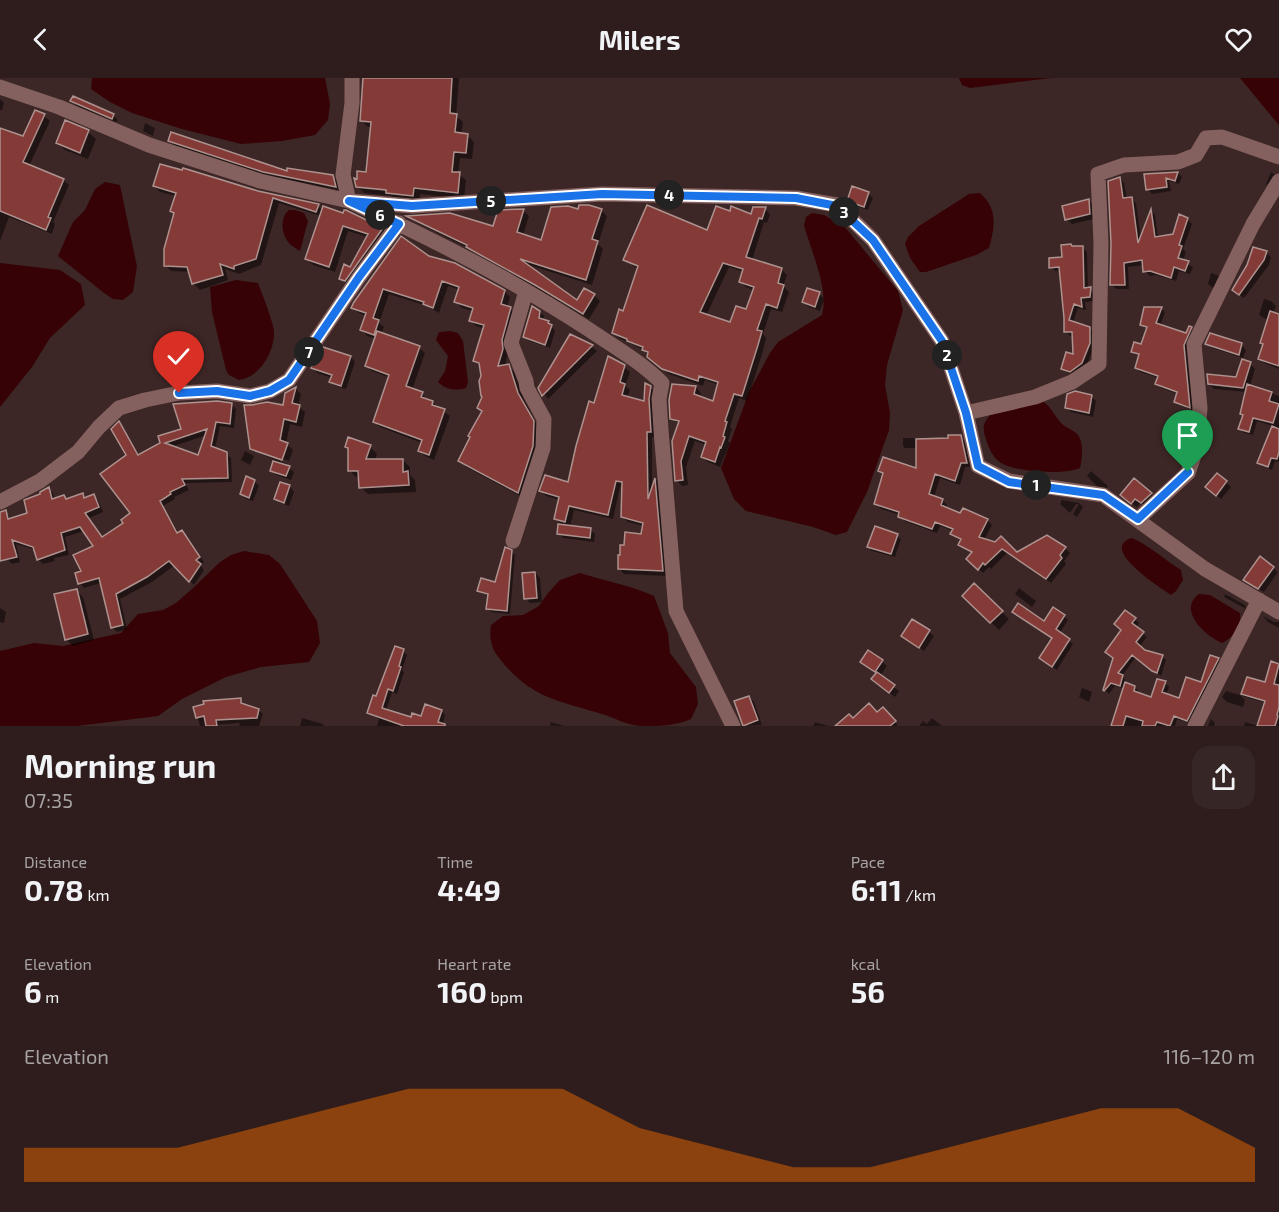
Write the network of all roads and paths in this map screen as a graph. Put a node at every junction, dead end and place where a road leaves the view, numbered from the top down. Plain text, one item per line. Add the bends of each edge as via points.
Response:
1 (352, 78) edge
2 (0, 87) edge
3 (1279, 157) edge
4 (1279, 181) edge
5 (349, 201) junction
6 (399, 224) junction
7 (526, 291) junction
8 (966, 413) junction
9 (0, 502) edge
10 (1138, 519) junction
11 (513, 542) dead end
12 (1259, 600) junction
13 (1279, 612) edge
14 (733, 726) edge
15 (1195, 726) edge

1 - 5 street via 343,175
2 - 5 street via 60,107 149,145 260,181
3 - 8 street via 1222,137 1206,138 1196,154 1178,162 1124,165 1098,174 1099,364 1072,382 1035,397
4 - 10 street via 1253,224 1194,344 1200,408 1197,447 1188,472
5 - 6 street
5 - 8 street via 412,206 602,194 796,198 837,206 873,240 942,341
6 - 7 street
6 - 9 street via 289,380 250,396 217,391 179,393 119,408 78,452 40,481
7 - 11 street via 512,343 526,388 541,411 543,448
7 - 14 street via 645,367 662,382 659,399 676,611
8 - 10 street via 978,466 1009,482 1103,495
10 - 12 street via 1205,569
12 - 13 street
12 - 15 street

